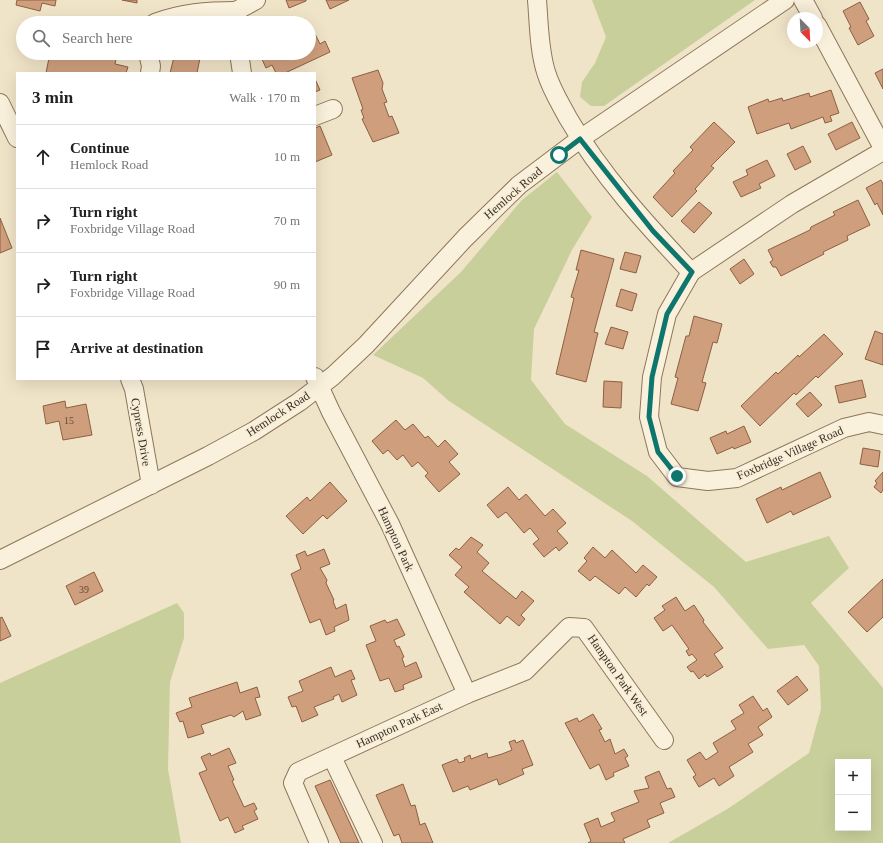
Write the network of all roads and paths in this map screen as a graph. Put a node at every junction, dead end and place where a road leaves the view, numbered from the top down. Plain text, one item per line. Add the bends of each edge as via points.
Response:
1 (256, 0) edge
2 (537, 0) edge
3 (785, 0) edge
4 (803, 0) edge
5 (810, 12) edge
6 (179, 16) edge
7 (229, 16) edge
8 (237, 16) edge
9 (823, 36) edge
10 (150, 60) edge
11 (240, 60) edge
12 (150, 72) edge
13 (242, 72) edge
14 (0, 103) edge
15 (333, 109) dead end
16 (316, 116) edge
17 (16, 136) edge
18 (580, 139) junction
19 (883, 150) edge
20 (692, 272) junction
21 (130, 380) edge
22 (317, 382) edge
23 (883, 425) edge
24 (151, 485) junction
25 (0, 560) edge
26 (467, 694) junction
27 (664, 740) dead end
28 (332, 756) junction
29 (319, 843) edge
30 (373, 843) edge

1 - 8 street
2 - 18 street via 545,72
3 - 18 street, Hemlock Road
4 - 5 street
6 - 7 street via 201,12
9 - 19 street, Foxbridge Village Road
10 - 12 street
11 - 13 street
14 - 17 street
15 - 16 street
18 - 20 street via 653,231
18 - 22 street, Hemlock Road via 499,203 366,345
19 - 20 street, Foxbridge Village Road via 792,204
20 - 23 street, Foxbridge Village Road via 667,314 652,377 649,417 658,452 677,476 708,481 737,478 844,428 869,422
21 - 24 street, Cypress Drive
22 - 24 street, Hemlock Road via 293,406 254,431
22 - 26 street, Hampton Park via 390,524
24 - 25 street, Hemlock Road
26 - 27 street, Hampton Park West via 525,671 569,627 584,628
26 - 28 street, Hampton Park East
28 - 29 street, Hampton Park East via 298,772 293,783
28 - 30 street

